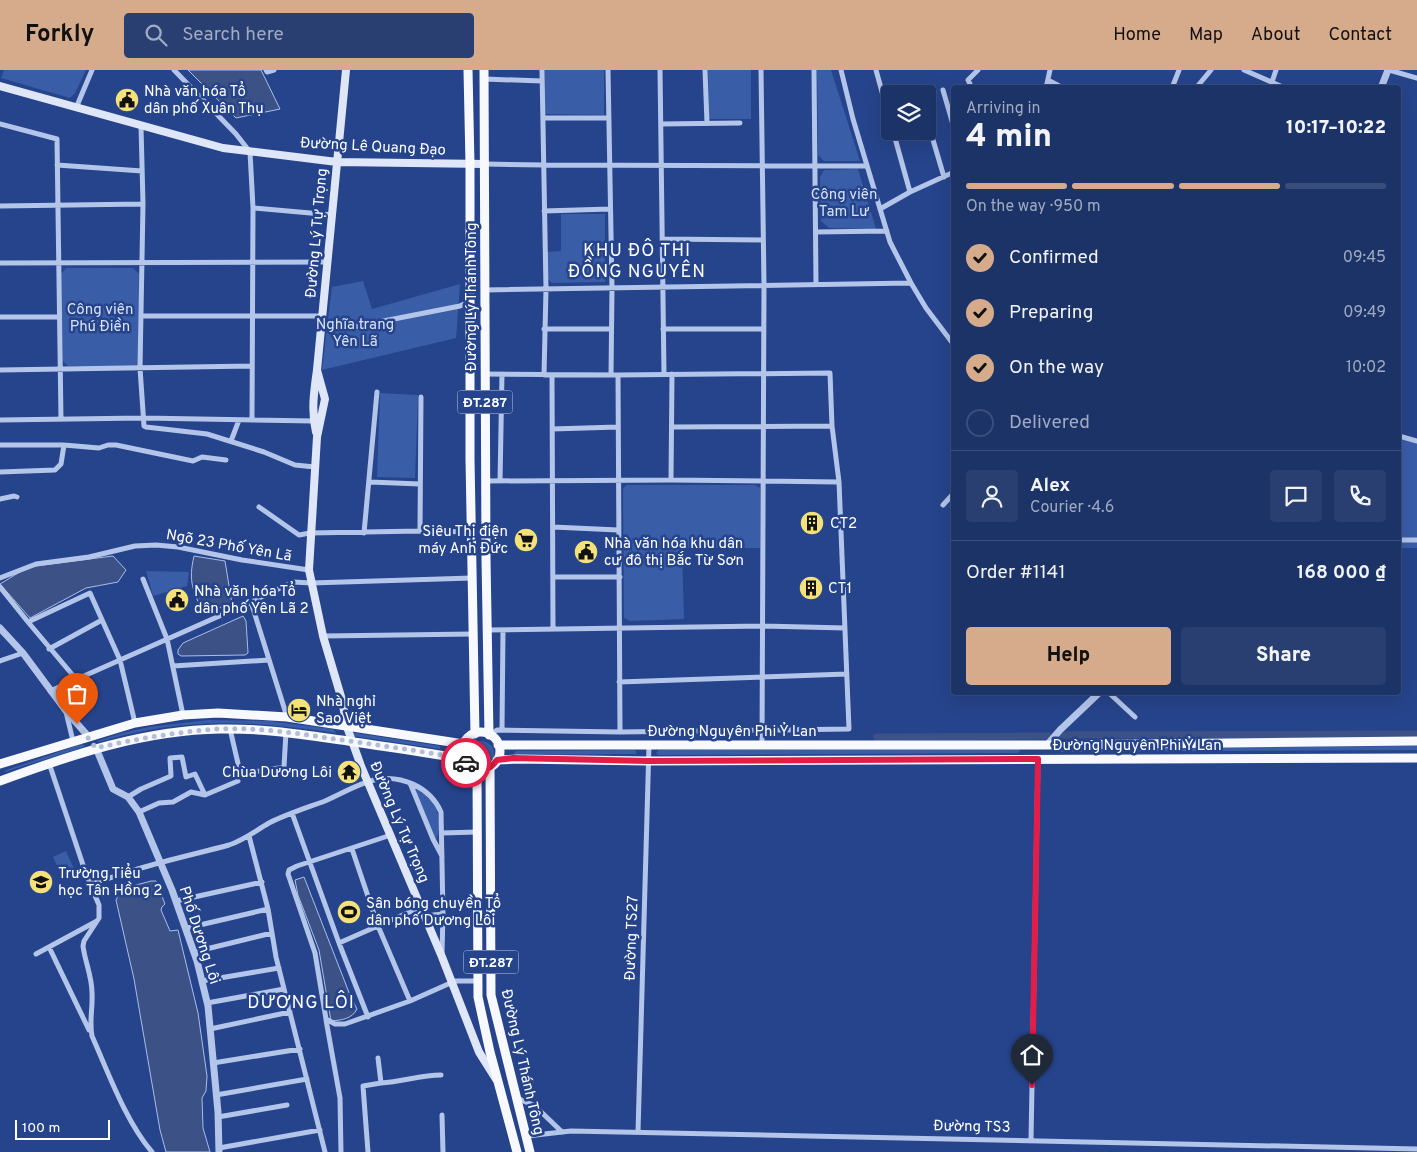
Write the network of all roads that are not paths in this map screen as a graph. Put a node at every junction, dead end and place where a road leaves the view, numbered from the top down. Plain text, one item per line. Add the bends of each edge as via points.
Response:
1 (92, 70) edge
2 (174, 70) edge
3 (266, 70) edge
4 (274, 70) edge
5 (346, 70) edge
6 (468, 70) edge
7 (542, 70) edge
8 (608, 70) edge
9 (660, 70) edge
10 (706, 70) edge
11 (761, 70) edge
12 (814, 70) edge
13 (841, 70) edge
14 (876, 70) edge
15 (978, 70) edge
16 (1050, 70) edge
17 (1179, 70) edge
18 (1211, 70) edge
19 (1244, 70) edge
20 (1276, 70) edge
21 (1388, 70) edge
22 (484, 75) edge
23 (1417, 78) edge
24 (1048, 80) junction
25 (542, 81) junction
26 (1272, 82) junction
27 (970, 85) edge
28 (1047, 85) edge
29 (1057, 85) edge
30 (1173, 85) edge
31 (1198, 85) edge
32 (1278, 85) edge
33 (1382, 85) edge
34 (0, 86) edge
35 (881, 88) edge
36 (943, 90) dead end
37 (76, 108) junction
38 (543, 118) junction
39 (609, 118) junction
40 (951, 118) edge
41 (707, 123) junction
42 (740, 123) dead end
43 (0, 124) edge
44 (661, 124) junction
45 (141, 126) junction
46 (896, 140) edge
47 (933, 140) edge
48 (250, 152) junction
49 (337, 162) junction
50 (470, 164) junction
51 (484, 164) junction
52 (610, 164) junction
53 (661, 164) junction
54 (57, 165) junction
55 (544, 165) junction
56 (762, 165) junction
57 (816, 166) junction
58 (867, 166) junction
59 (142, 170) junction
60 (951, 174) edge
61 (944, 177) junction
62 (910, 192) junction
63 (143, 204) junction
64 (0, 206) edge
65 (57, 206) junction
66 (253, 208) junction
67 (880, 208) junction
68 (610, 209) junction
69 (544, 211) junction
70 (333, 215) junction
71 (887, 231) junction
72 (816, 232) junction
73 (662, 239) junction
74 (763, 240) junction
75 (252, 261) junction
76 (142, 262) junction
77 (328, 262) junction
78 (0, 263) edge
79 (58, 263) junction
80 (910, 283) junction
81 (816, 284) junction
82 (764, 285) junction
83 (662, 286) junction
84 (612, 288) junction
85 (546, 289) junction
86 (484, 290) junction
87 (470, 301) junction
88 (252, 315) junction
89 (142, 316) junction
90 (322, 316) junction
91 (0, 317) edge
92 (59, 317) junction
93 (348, 328) dead end
94 (544, 329) junction
95 (611, 329) junction
96 (663, 329) junction
97 (763, 329) junction
98 (951, 341) edge
99 (252, 366) junction
100 (140, 368) junction
101 (0, 370) edge
102 (60, 370) junction
103 (317, 370) junction
104 (485, 374) junction
105 (502, 374) junction
106 (664, 374) junction
107 (672, 374) junction
108 (763, 374) junction
109 (544, 375) junction
110 (552, 375) junction
111 (611, 375) junction
112 (618, 375) junction
113 (378, 392) dead end
114 (421, 397) dead end
115 (143, 418) junction
116 (61, 419) junction
117 (0, 420) edge
118 (239, 420) junction
119 (252, 420) junction
120 (314, 421) junction
121 (832, 426) junction
122 (618, 427) junction
123 (673, 427) junction
124 (763, 427) junction
125 (552, 429) junction
126 (317, 437) junction
127 (1401, 437) edge
128 (1417, 441) edge
129 (231, 442) junction
130 (64, 445) junction
131 (0, 446) edge
132 (226, 460) dead end
133 (315, 467) junction
134 (0, 472) edge
135 (671, 480) junction
136 (486, 481) junction
137 (500, 481) junction
138 (619, 481) junction
139 (370, 482) junction
140 (552, 482) junction
141 (764, 482) junction
142 (839, 482) junction
143 (420, 484) junction
144 (951, 496) edge
145 (17, 497) dead end
146 (0, 498) edge
147 (943, 504) dead end
148 (259, 507) dead end
149 (553, 527) junction
150 (618, 530) junction
151 (420, 531) junction
152 (364, 532) junction
153 (471, 532) junction
154 (310, 533) junction
155 (1401, 540) edge
156 (1417, 540) edge
157 (471, 553) junction
158 (486, 553) junction
159 (309, 570) junction
160 (620, 577) junction
161 (0, 578) edge
162 (472, 578) junction
163 (553, 578) junction
164 (143, 579) dead end
165 (311, 583) junction
166 (0, 587) edge
167 (251, 602) junction
168 (102, 620) junction
169 (28, 622) junction
170 (763, 626) junction
171 (0, 628) edge
172 (619, 628) junction
173 (845, 628) junction
174 (553, 629) junction
175 (486, 630) junction
176 (503, 630) junction
177 (474, 634) junction
178 (323, 636) junction
179 (167, 639) junction
180 (49, 649) junction
181 (23, 654) junction
182 (120, 660) junction
183 (269, 660) junction
184 (0, 661) edge
185 (173, 666) junction
186 (847, 674) junction
187 (762, 678) junction
188 (76, 679) junction
189 (619, 682) junction
190 (50, 690) junction
191 (1097, 695) edge
192 (1111, 695) edge
193 (66, 711) junction
194 (183, 715) junction
195 (287, 717) junction
196 (1135, 717) dead end
197 (135, 723) junction
198 (347, 727) junction
199 (230, 729) junction
200 (502, 730) junction
201 (762, 731) junction
202 (286, 732) junction
203 (620, 732) junction
204 (475, 734) junction
205 (489, 735) junction
206 (88, 736) junction
207 (73, 741) junction
208 (1417, 741) edge
209 (352, 742) junction
210 (464, 744) junction
211 (762, 744) junction
212 (1047, 744) junction
213 (498, 745) junction
214 (649, 745) junction
215 (96, 748) junction
216 (1417, 758) edge
217 (464, 759) junction
218 (1038, 759) junction
219 (497, 760) junction
220 (648, 761) junction
221 (49, 763) junction
222 (0, 764) edge
223 (490, 767) junction
224 (477, 770) junction
225 (0, 781) edge
226 (238, 781) dead end
227 (368, 782) junction
228 (410, 783) junction
229 (205, 795) junction
230 (128, 797) junction
231 (139, 812) junction
232 (292, 813) junction
233 (477, 832) junction
234 (442, 833) junction
235 (391, 835) junction
236 (249, 836) junction
237 (352, 848) junction
238 (442, 856) junction
239 (160, 862) junction
240 (310, 862) junction
241 (262, 882) junction
242 (90, 884) junction
243 (176, 901) junction
244 (421, 907) junction
245 (268, 909) junction
246 (443, 914) junction
247 (424, 916) junction
248 (98, 921) junction
249 (378, 926) junction
250 (187, 928) junction
251 (272, 933) junction
252 (339, 943) junction
253 (49, 947) junction
254 (194, 952) junction
255 (36, 954) dead end
256 (442, 957) junction
257 (279, 968) junction
258 (477, 981) junction
259 (202, 982) junction
260 (451, 983) junction
261 (284, 989) junction
262 (410, 1001) junction
263 (207, 1003) junction
264 (290, 1012) junction
265 (368, 1016) junction
266 (326, 1019) junction
267 (210, 1029) junction
268 (92, 1036) junction
269 (300, 1049) junction
270 (378, 1058) dead end
271 (213, 1063) junction
272 (441, 1075) dead end
273 (307, 1079) junction
274 (382, 1083) junction
275 (501, 1087) junction
276 (216, 1095) junction
277 (517, 1098) junction
278 (287, 1105) dead end
279 (442, 1115) dead end
280 (218, 1117) junction
281 (320, 1130) junction
282 (562, 1132) junction
283 (638, 1132) junction
284 (526, 1136) junction
285 (514, 1139) junction
286 (1031, 1140) junction
287 (1417, 1149) edge
288 (219, 1150) edge
289 (152, 1152) edge
290 (326, 1152) edge
291 (341, 1152) edge
292 (368, 1152) edge
293 (443, 1152) edge
294 (517, 1152) edge
295 (530, 1152) edge

1 - 37 street
2 - 48 street
3 - 4 street
5 - 49 main road, Đường Lý Tự Trọng
6 - 50 main road, Đường Lý Thánh Tông / ĐT.287
7 - 25 street
8 - 39 street
9 - 44 street
10 - 41 street
11 - 56 street
12 - 57 street
13 - 58 street
14 - 35 street
15 - 27 street via 968,80
16 - 24 street
17 - 30 street
18 - 31 street
19 - 26 street
20 - 26 street
21 - 23 street
21 - 33 street
22 - 25 street
22 - 51 main road, Đường Lý Thánh Tông / ĐT.287
24 - 28 street
24 - 29 street
25 - 38 street
26 - 32 street
34 - 37 main road, Đường Lê Quang Đạo
36 - 40 street
37 - 45 main road, Đường Lê Quang Đạo
38 - 39 street
38 - 55 street
39 - 52 street
41 - 42 street
41 - 44 street
43 - 54 street via 57,139
44 - 53 street
45 - 48 main road, Đường Lê Quang Đạo
45 - 59 street
46 - 62 street
47 - 61 street
48 - 49 main road, Đường Lê Quang Đạo
48 - 66 street
49 - 50 main road, Đường Lê Quang Đạo
49 - 70 main road, Đường Lý Tự Trọng
50 - 51 main road, Đường Lê Quang Đạo
50 - 87 main road, Đường Lý Thánh Tông / ĐT.287
51 - 55 street
51 - 86 main road, Đường Lý Thánh Tông / ĐT.287
52 - 53 street
52 - 55 street
52 - 68 street
53 - 56 street
53 - 73 street
54 - 59 street
54 - 65 street
55 - 69 street
56 - 57 street
56 - 74 street
57 - 58 street
57 - 72 street
58 - 67 street
59 - 63 street
60 - 61 street
61 - 62 street
62 - 67 street
63 - 65 street
63 - 76 street
64 - 65 street
65 - 79 street
66 - 70 street
66 - 75 street
67 - 71 street
68 - 69 street
68 - 84 street
69 - 85 street
70 - 77 main road, Đường Lý Tự Trọng
71 - 72 street
71 - 80 street
72 - 81 street
73 - 74 street
73 - 83 street
74 - 82 street
75 - 76 street
75 - 77 street
75 - 88 street
76 - 79 street
76 - 89 street
77 - 90 main road, Đường Lý Tự Trọng
78 - 79 street
79 - 92 street
80 - 81 street
80 - 98 street
81 - 82 street
82 - 83 street
82 - 97 street
83 - 84 street
83 - 96 street
84 - 85 street
84 - 95 street
85 - 86 street
85 - 94 street
86 - 104 main road, Đường Lý Thánh Tông / ĐT.287
87 - 93 street via 460,306
87 - 153 main road, Đường Lý Thánh Tông / ĐT.287
88 - 89 street
88 - 90 street
88 - 99 street
89 - 100 street
90 - 103 main road, Đường Lý Tự Trọng
91 - 92 street
92 - 102 street
94 - 95 street
94 - 109 street
95 - 111 street
96 - 97 street
96 - 106 street
97 - 108 street
99 - 100 street
99 - 119 street
100 - 102 street
100 - 115 street
101 - 102 street
102 - 116 street
103 - 120 main road, Đường Lý Tự Trọng via 313,395
103 - 126 main road, Đường Lý Tự Trọng via 325,399
104 - 105 street
104 - 136 main road, Đường Lý Thánh Tông / ĐT.287
105 - 109 street
105 - 137 street
106 - 107 street
106 - 112 street
107 - 108 street
107 - 123 street
108 - 121 street via 830,373
108 - 124 street
109 - 110 street
110 - 111 street
110 - 125 street
111 - 112 street
112 - 122 street
113 - 139 street
114 - 143 street
115 - 116 street
115 - 118 street
115 - 129 street via 146,428 207,434
116 - 117 street
118 - 119 street
118 - 129 street
119 - 120 street
120 - 126 main road, Đường Lý Tự Trọng
121 - 124 street
121 - 142 street
122 - 125 street
122 - 138 street
123 - 124 street
123 - 135 street
124 - 141 street
125 - 140 street
126 - 133 main road, Đường Lý Tự Trọng
127 - 128 street
129 - 133 street via 295,465
130 - 131 street
130 - 132 street via 99,448 116,445 193,462 202,457
130 - 134 street via 61,464 55,470
133 - 154 main road, Đường Lý Tự Trọng
135 - 138 street
135 - 141 street
136 - 137 street
136 - 158 main road, Đường Lý Thánh Tông / ĐT.287
137 - 140 street
138 - 140 street
138 - 150 street
139 - 143 street
139 - 152 street
140 - 149 street
141 - 142 street
141 - 170 street
142 - 173 street
143 - 151 street
144 - 147 street
145 - 146 street
148 - 154 street via 295,533
149 - 150 street
149 - 163 street
150 - 160 street
151 - 152 street
151 - 153 street
152 - 154 street
153 - 157 main road, Đường Lý Thánh Tông / ĐT.287
154 - 159 main road, Đường Lý Tự Trọng
155 - 156 street
157 - 158 main road
157 - 162 main road, Đường Lý Thánh Tông / ĐT.287
158 - 175 main road, Đường Lý Thánh Tông / ĐT.287
159 - 161 street, Ngõ 23 Phố Yên Lã via 178,546 156,545 36,564
159 - 165 main road, Đường Lý Tự Trọng
160 - 163 street
160 - 172 street
162 - 165 street
162 - 177 main road, Đường Lý Thánh Tông / ĐT.287
163 - 174 street
164 - 179 street
165 - 167 street via 293,582
165 - 178 main road, Đường Lý Tự Trọng
166 - 169 street
167 - 179 street
167 - 183 street
168 - 169 street via 90,593
168 - 180 street
168 - 182 street
169 - 180 street
170 - 172 street
170 - 173 street
170 - 187 street
171 - 181 street
172 - 174 street
172 - 189 street
173 - 186 street
174 - 176 street
175 - 176 street
175 - 205 main road, Đường Lý Thánh Tông / ĐT.287
176 - 200 street
177 - 178 street
177 - 204 main road, Đường Lý Thánh Tông / ĐT.287
178 - 198 main road, Đường Lý Tự Trọng
179 - 182 street
179 - 185 street
180 - 188 street
181 - 184 street
181 - 190 street
182 - 188 street
182 - 197 street
183 - 185 street
183 - 195 street
185 - 194 street
186 - 187 street
186 - 201 street via 850,729
187 - 189 street
187 - 201 street
188 - 190 street
189 - 203 street
190 - 193 street
191 - 212 street
192 - 196 street
193 - 206 street
193 - 207 street
194 - 195 main road via 233,713
194 - 197 main road
195 - 198 main road
197 - 206 main road
198 - 209 main road, Đường Lý Tự Trọng
198 - 210 main road
199 - 202 main road
199 - 202 street via 240,772 284,767
199 - 215 main road via 154,736
200 - 203 street
200 - 205 street
201 - 203 street
201 - 211 street
202 - 209 main road
204 - 205 main road
204 - 210 main road
205 - 213 main road
206 - 207 main road
206 - 215 main road
207 - 222 main road
208 - 212 main road, Đường Nguyên Phi Ỷ Lan
209 - 217 main road
209 - 227 main road, Đường Lý Tự Trọng
210 - 217 main road
211 - 212 main road, Đường Nguyên Phi Ỷ Lan
211 - 214 main road, Đường Nguyên Phi Ỷ Lan
212 - 218 main road
213 - 214 main road, Đường Nguyên Phi Ỷ Lan
213 - 219 main road
214 - 220 street, Đường TS27
215 - 221 main road
215 - 230 street, Phố Dương Lôi via 113,789
216 - 218 main road, Đường Nguyên Phi Ỷ Lan
217 - 224 main road
218 - 220 main road, Đường Nguyên Phi Ỷ Lan
218 - 286 street
219 - 220 main road, Đường Nguyên Phi Ỷ Lan
219 - 223 main road
220 - 283 street, Đường TS27
221 - 225 main road
221 - 242 street
223 - 224 main road
223 - 277 main road, Đường Lý Thánh Tông / ĐT.287 via 491,995
224 - 233 main road, Đường Lý Thánh Tông / ĐT.287
226 - 229 street
227 - 228 street via 383,779
227 - 232 street
227 - 235 main road, Đường Lý Tự Trọng
228 - 234 street via 424,790 437,804
228 - 238 street via 432,840
229 - 230 street via 195,774 186,777 182,757 170,758 171,776
229 - 231 street via 191,792 173,802 159,803
230 - 231 street, Phố Dương Lôi
231 - 239 street, Phố Dương Lôi
232 - 236 street
232 - 240 street
233 - 234 street
233 - 258 main road, Đường Lý Thánh Tông / ĐT.287
234 - 238 street
235 - 237 street
235 - 244 main road, Đường Lý Tự Trọng
236 - 239 street
236 - 241 street
237 - 240 street
237 - 249 street
238 - 246 street
239 - 242 street
239 - 243 street, Phố Dương Lôi
240 - 252 street
240 - 266 street via 289,870 288,874 315,953
241 - 243 street
241 - 245 street
242 - 248 street via 99,905
243 - 250 street, Phố Dương Lôi
244 - 247 main road, Đường Lý Tự Trọng
244 - 249 street
245 - 250 street
245 - 251 street
246 - 247 street
246 - 256 street
247 - 256 main road, Đường Lý Tự Trọng
248 - 253 street
248 - 268 street via 84,943 92,992
249 - 252 street
249 - 262 street
250 - 254 street, Phố Dương Lôi
251 - 254 street
251 - 257 street
252 - 265 street
253 - 255 street
253 - 268 street
254 - 259 street, Phố Dương Lôi
256 - 260 main road, Đường Lý Tự Trọng
257 - 259 street
257 - 261 street
258 - 260 street
258 - 275 main road, Đường Lý Thánh Tông / ĐT.287 via 487,1038
259 - 263 street, Phố Dương Lôi
260 - 262 street
260 - 275 main road, Đường Lý Tự Trọng via 479,1052
261 - 263 street
261 - 264 street
262 - 265 street
263 - 267 street, Phố Dương Lôi
264 - 267 street
264 - 269 street
265 - 266 street via 339,1025
266 - 291 street via 340,1098
267 - 271 street, Phố Dương Lôi
268 - 289 street via 130,1119
269 - 271 street
269 - 273 street
270 - 274 street
271 - 276 street, Phố Dương Lôi
272 - 274 street
273 - 276 street
273 - 281 street
274 - 292 street via 363,1086
275 - 285 main road, Đường Lý Thánh Tông / ĐT.287
276 - 280 street, Phố Dương Lôi
277 - 282 street via 535,1106
277 - 284 main road, Đường Lý Thánh Tông / ĐT.287
278 - 280 street
279 - 293 street
280 - 288 street, Phố Dương Lôi
281 - 288 street
281 - 290 street
282 - 283 street, Đường TS3
282 - 284 street, Đường TS3
283 - 286 street, Đường TS3
284 - 285 main road
284 - 295 main road, Đường Lý Thánh Tông / ĐT.287
285 - 294 main road, Đường Lý Thánh Tông / ĐT.287
286 - 287 street, Đường TS3

